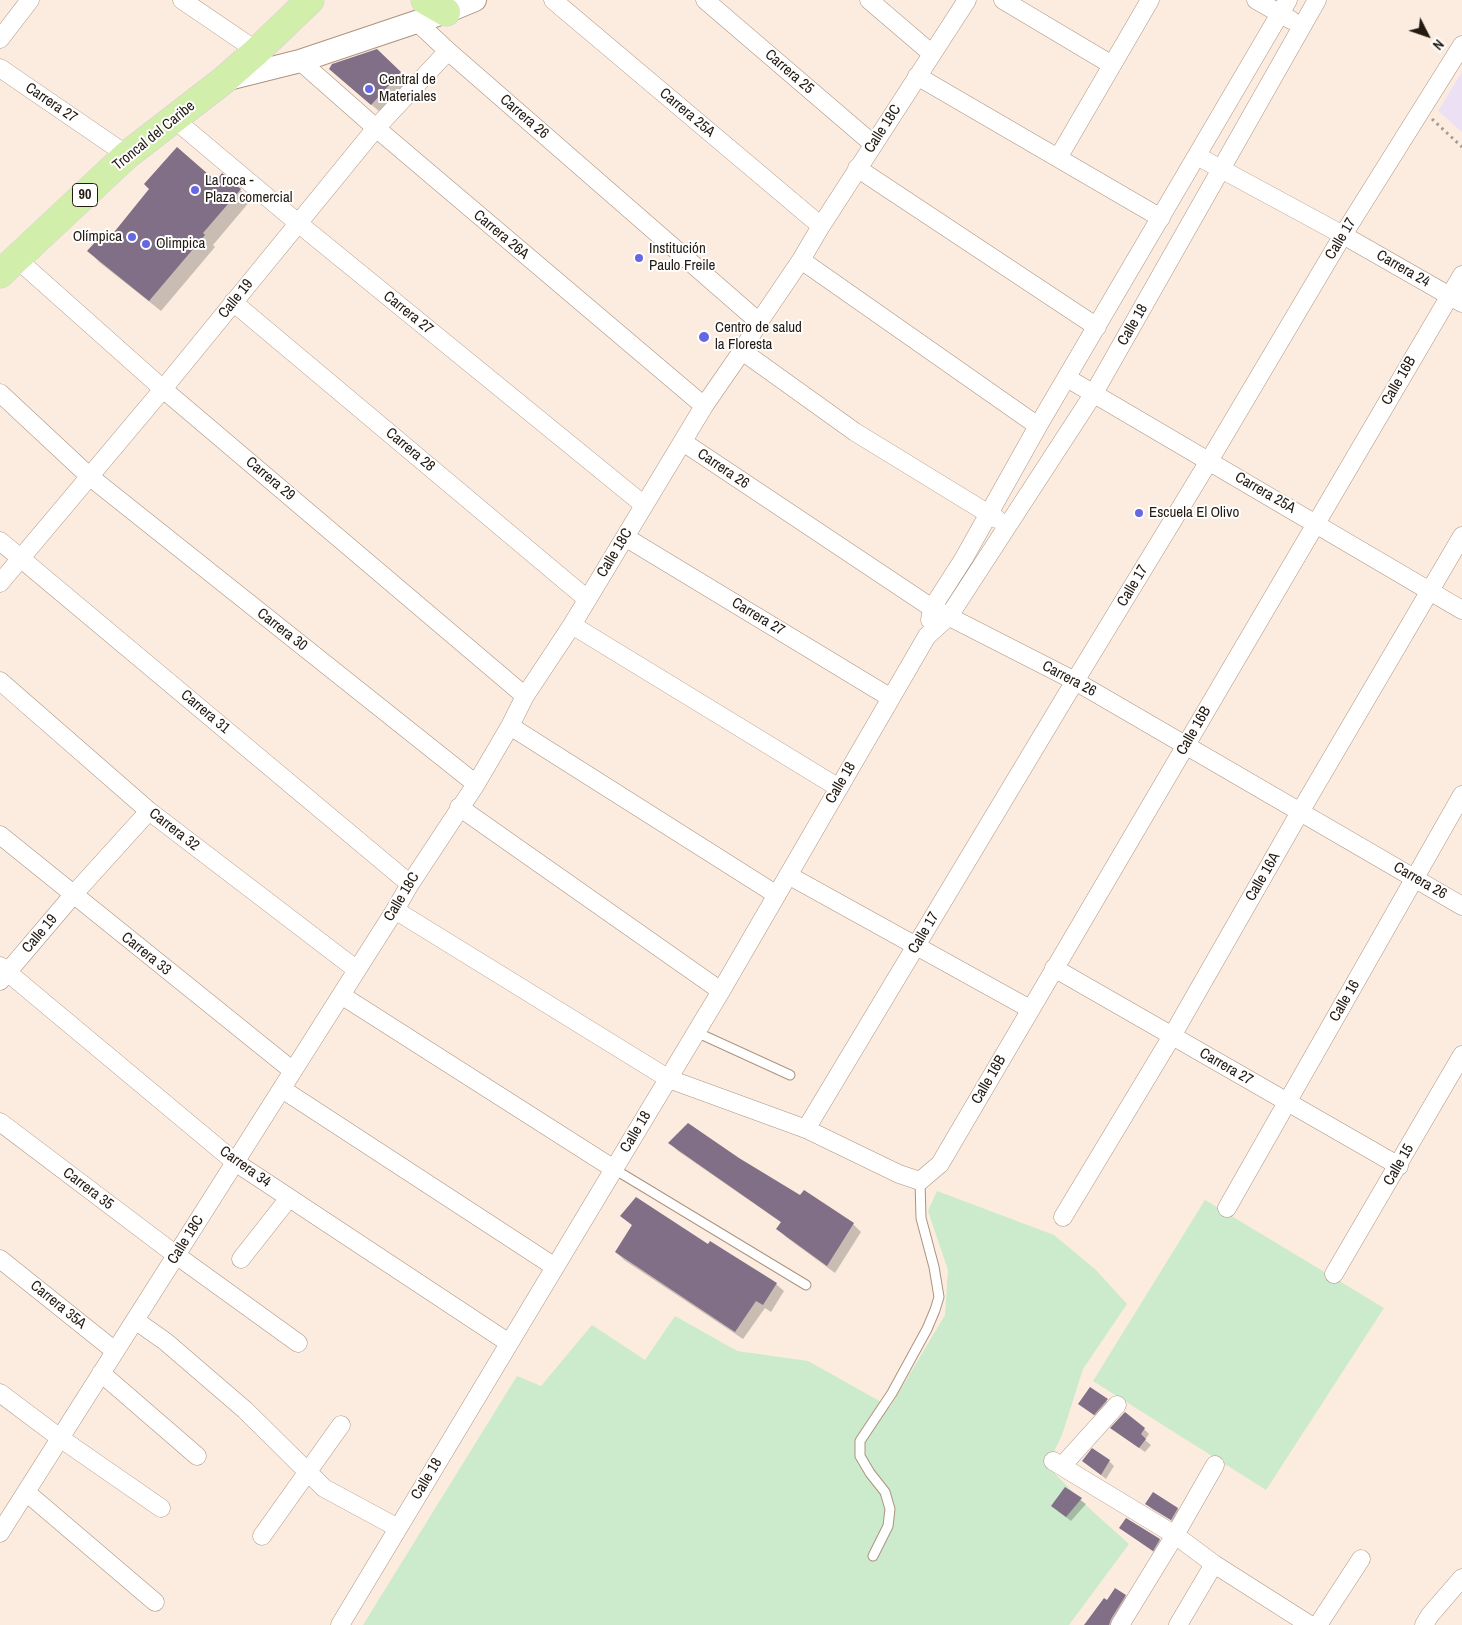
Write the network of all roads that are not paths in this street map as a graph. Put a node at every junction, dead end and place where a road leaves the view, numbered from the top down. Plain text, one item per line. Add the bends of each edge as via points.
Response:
1 (30, 0) edge
2 (182, 0) edge
3 (310, 0) edge
4 (475, 0) edge
5 (552, 0) edge
6 (705, 0) edge
7 (869, 0) edge
8 (967, 0) edge
9 (1003, 0) edge
10 (1150, 0) edge
11 (1256, 0) edge
12 (1317, 0) edge
13 (1284, 7) edge
14 (429, 11) edge
15 (1302, 26) junction
16 (0, 39) edge
17 (1462, 45) edge
18 (257, 51) junction
19 (448, 51) junction
20 (932, 54) junction
21 (300, 61) junction
22 (1112, 65) junction
23 (0, 68) edge
24 (917, 76) junction
25 (224, 80) junction
26 (174, 119) junction
27 (376, 128) junction
28 (873, 144) junction
29 (127, 155) junction
30 (1197, 156) junction
31 (1058, 158) junction
32 (857, 168) junction
33 (1221, 170) junction
34 (1161, 218) junction
35 (298, 223) junction
36 (821, 226) junction
37 (1343, 235) junction
38 (801, 260) junction
39 (9, 266) edge
40 (1462, 275) edge
41 (1456, 300) edge
42 (233, 302) junction
43 (759, 322) junction
44 (1097, 327) junction
45 (742, 351) junction
46 (1067, 378) junction
47 (163, 389) junction
48 (0, 393) edge
49 (1094, 393) junction
50 (704, 406) junction
51 (1038, 426) junction
52 (683, 442) junction
53 (1209, 461) junction
54 (89, 476) junction
55 (644, 505) junction
56 (988, 513) junction
57 (1316, 524) junction
58 (1008, 526) junction
59 (1462, 536) edge
60 (625, 537) junction
61 (0, 541) edge
62 (21, 558) junction
63 (0, 583) edge
64 (1430, 591) junction
65 (587, 599) junction
66 (932, 608) junction
67 (1462, 610) edge
68 (949, 616) junction
69 (572, 625) junction
70 (927, 636) junction
71 (0, 681) edge
72 (1075, 681) junction
73 (525, 696) junction
74 (891, 698) junction
75 (510, 726) junction
76 (1186, 745) junction
77 (476, 784) junction
78 (838, 788) junction
79 (1462, 795) edge
80 (459, 807) junction
81 (149, 811) junction
82 (1300, 812) junction
83 (0, 836) edge
84 (788, 875) junction
85 (1414, 878) junction
86 (410, 884) junction
87 (73, 895) junction
88 (777, 895) junction
89 (1462, 906) edge
90 (395, 910) junction
91 (916, 946) junction
92 (1054, 968) junction
93 (357, 970) junction
94 (2, 974) edge
95 (722, 991) junction
96 (341, 994) junction
97 (1030, 1009) junction
98 (696, 1032) junction
99 (1172, 1036) junction
100 (1462, 1055) edge
101 (293, 1071) junction
102 (790, 1075) dead end
103 (669, 1079) junction
104 (282, 1089) junction
105 (1288, 1102) junction
106 (0, 1122) edge
107 (806, 1129) junction
108 (235, 1162) junction
109 (1398, 1166) junction
110 (614, 1169) junction
111 (920, 1181) junction
112 (289, 1198) junction
113 (1227, 1208) dead end
114 (1064, 1217) dead end
115 (176, 1255) junction
116 (0, 1259) edge
117 (241, 1260) dead end
118 (555, 1267) junction
119 (1334, 1274) dead end
120 (806, 1285) dead end
121 (135, 1320) junction
122 (298, 1343) dead end
123 (509, 1343) junction
124 (115, 1352) junction
125 (101, 1373) junction
126 (0, 1393) edge
127 (1117, 1404) dead end
128 (341, 1425) dead end
129 (60, 1438) junction
130 (197, 1456) dead end
131 (1215, 1465) dead end
132 (308, 1472) junction
133 (26, 1492) junction
134 (161, 1508) dead end
135 (398, 1528) junction
136 (0, 1533) edge
137 (1175, 1535) junction
138 (262, 1536) dead end
139 (873, 1556) dead end
140 (1361, 1559) dead end
141 (1214, 1564) junction
142 (1462, 1578) edge
143 (155, 1602) dead end
144 (340, 1625) edge
145 (1120, 1625) edge
146 (1178, 1625) edge
147 (1310, 1625) edge
148 (1318, 1625) edge
149 (1424, 1625) edge

1 - 16 street
2 - 18 street
3 - 18 main road, Troncal del Caribe / 90
4 - 14 street
5 - 36 street, Carrera 25A
6 - 28 street, Carrera 25
7 - 20 street
8 - 20 street, Calle 18C
9 - 22 street
10 - 22 street
11 - 13 street
12 - 15 street, Calle 18
13 - 15 street
13 - 30 street, Calle 18
14 - 19 street
14 - 21 street
15 - 33 street, Calle 18
17 - 37 street, Calle 17
18 - 25 main road, Troncal del Caribe / 90
19 - 27 street, Calle 19
19 - 43 street, Carrera 26
20 - 24 street, Calle 18C
21 - 25 street
21 - 27 street, Carrera 26A
22 - 31 street
23 - 29 street, Carrera 27
24 - 28 street, Calle 18C
24 - 31 street
25 - 26 main road, Troncal del Caribe / 90
26 - 29 main road, Troncal del Caribe / 90
26 - 35 street, Carrera 27
27 - 35 street, Calle 19
27 - 50 street, Carrera 26A
28 - 32 street, Calle 18C
29 - 39 main road, Troncal del Caribe / 90
30 - 33 street, Carrera 24
30 - 34 street, Calle 18
31 - 34 street
32 - 36 street, Calle 18C
32 - 44 street, Calle 18
33 - 37 street, Carrera 24
33 - 49 street, Calle 18
34 - 44 street, Calle 18
35 - 42 street, Calle 19
35 - 55 street, Carrera 27
36 - 38 street, Calle 18C
37 - 41 street, Carrera 24
37 - 53 street, Calle 17
38 - 43 street, Calle 18C
38 - 51 street
39 - 47 street, Carrera 29
40 - 41 street, Calle 16B
41 - 57 street, Calle 16B
42 - 47 street, Calle 19
42 - 65 street, Carrera 28
43 - 45 street, Calle 18C
44 - 46 street, Calle 18
45 - 50 street, Calle 18C
45 - 56 street via 855,432
46 - 49 street, Carrera 25A
46 - 51 street, Calle 18
47 - 54 street, Calle 19
47 - 73 street, Carrera 29
48 - 54 street, Carrera 30
49 - 53 street, Carrera 25A
49 - 58 street, Calle 18
50 - 52 street, Calle 18C
51 - 56 street, Calle 18
52 - 55 street, Calle 18C
52 - 66 street, Carrera 26
53 - 57 street, Carrera 25A
53 - 72 street, Calle 17
54 - 62 street, Calle 19
54 - 77 street, Carrera 30
55 - 60 street, Calle 18C
56 - 58 street
56 - 66 street, Calle 18
57 - 64 street, Carrera 25A
57 - 76 street, Calle 16B
58 - 68 street, Calle 18
59 - 64 street, Calle 16A
60 - 65 street, Calle 18C
60 - 74 street, Carrera 27
61 - 62 street, Carrera 31
62 - 63 street, Calle 19
62 - 86 street, Carrera 31
64 - 67 street, Carrera 25A
64 - 82 street, Calle 16A
65 - 69 street, Calle 18C
66 - 68 street, Carrera 26
66 - 70 street, Calle 18
68 - 70 street, Calle 18
68 - 72 street, Carrera 26
69 - 73 street, Calle 18C
69 - 78 street
70 - 74 street, Calle 18
71 - 81 street, Carrera 32
72 - 76 street, Carrera 26
72 - 91 street, Calle 17
73 - 75 street, Calle 18C
74 - 78 street, Calle 18
75 - 77 street, Calle 18C
75 - 88 street
76 - 82 street, Carrera 26
76 - 92 street, Calle 16B
77 - 80 street, Calle 18C
78 - 84 street, Calle 18
79 - 85 street, Calle 16
80 - 86 street, Calle 18C
80 - 95 street
81 - 87 street, Calle 19
81 - 93 street, Carrera 32
82 - 85 street, Carrera 26
82 - 99 street, Calle 16A
83 - 87 street, Carrera 33
84 - 88 street, Calle 18
84 - 91 street
85 - 89 street, Carrera 26
85 - 105 street, Calle 16
86 - 90 street, Calle 18C
87 - 94 street, Calle 19
87 - 101 street, Carrera 33
88 - 95 street, Calle 18
90 - 93 street, Calle 18C
90 - 103 street
91 - 97 street
91 - 107 street, Calle 17
92 - 97 street, Calle 16B
92 - 99 street, Carrera 27
93 - 96 street, Calle 18C
94 - 108 street, Carrera 34
95 - 98 street, Calle 18
96 - 101 street, Calle 18C
96 - 110 street
97 - 111 street, Calle 16B via 940,1164
98 - 102 lane
98 - 103 street, Calle 18
99 - 105 street, Carrera 27
99 - 114 street, Calle 16A
100 - 109 street, Calle 15
101 - 104 street, Calle 18C
103 - 107 street
103 - 110 street, Calle 18
104 - 108 street, Calle 18C
104 - 118 street
105 - 109 street, Carrera 27
105 - 113 street, Calle 16
106 - 115 street, Carrera 35
107 - 111 street
108 - 112 street, Carrera 34
108 - 115 street, Calle 18C
109 - 119 street, Calle 15
110 - 118 street, Calle 18
110 - 120 lane
111 - 139 lane via 921,1218 938,1297 927,1329 884,1406 860,1441 860,1456 885,1492 890,1509 888,1526
112 - 117 street
112 - 123 street, Carrera 34
115 - 121 street, Calle 18C
115 - 122 street, Carrera 35
116 - 124 street, Carrera 35A
118 - 123 street, Calle 18
121 - 124 street, Calle 18C
121 - 132 street via 166,1342 245,1410
123 - 135 street, Calle 18
124 - 125 street, Calle 18C
125 - 129 street, Calle 18C
125 - 130 street
126 - 129 street
127 - 137 street via 1057,1464
128 - 132 street
129 - 133 street, Calle 18C
129 - 134 street
131 - 137 street
132 - 135 street via 324,1488
132 - 138 street
133 - 136 street, Calle 18C
133 - 143 street
135 - 144 street, Calle 18
137 - 141 street
137 - 145 street
140 - 148 street
141 - 146 street
141 - 147 street
142 - 149 street

